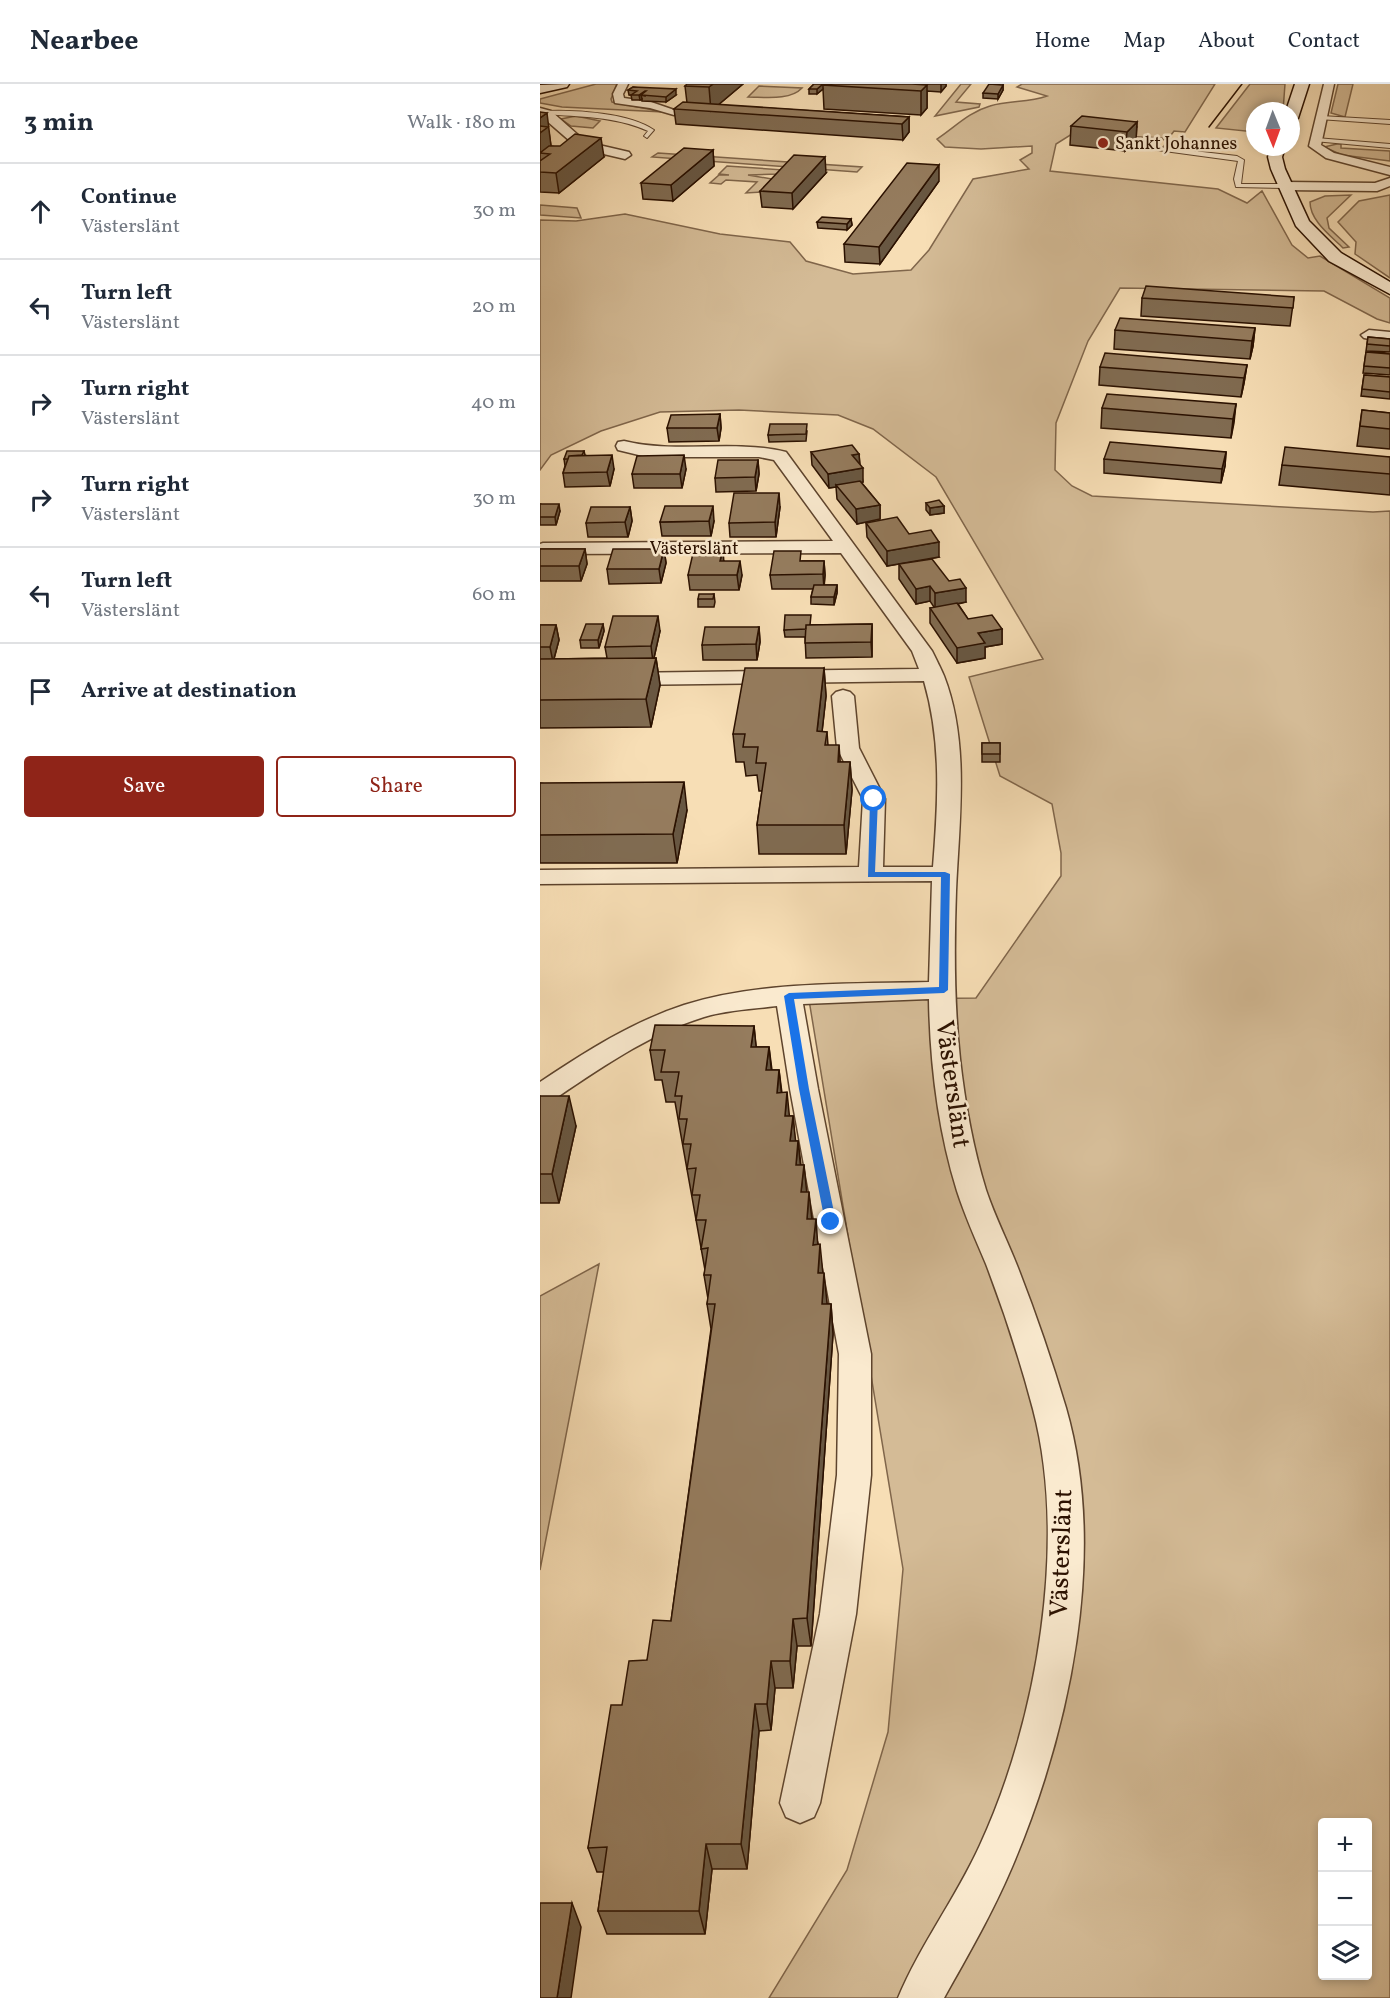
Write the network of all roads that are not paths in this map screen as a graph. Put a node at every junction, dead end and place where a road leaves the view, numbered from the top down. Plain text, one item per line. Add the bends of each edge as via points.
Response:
1 (562, 84) edge
2 (623, 84) edge
3 (1302, 84) edge
4 (1329, 84) edge
5 (540, 89) edge
6 (1296, 102) edge
7 (544, 112) edge
8 (674, 112) edge
9 (1321, 118) junction
10 (1390, 122) edge
11 (647, 136) dead end
12 (1316, 140) junction
13 (1390, 146) edge
14 (1159, 149) dead end
15 (625, 155) dead end
16 (1275, 156) edge
17 (1390, 171) edge
18 (1390, 183) edge
19 (1285, 186) junction
20 (1390, 289) edge
21 (1369, 335) edge
22 (1390, 336) edge
23 (624, 446) dead end
24 (846, 547) junction
25 (543, 549) edge
26 (934, 675) junction
27 (603, 679) edge
28 (843, 696) dead end
29 (945, 874) junction
30 (871, 875) junction
31 (540, 877) edge
32 (944, 990) junction
33 (789, 996) junction
34 (540, 1095) edge
35 (800, 1803) dead end
36 (920, 1998) edge

1 - 5 street
2 - 8 street via 619,101
3 - 6 street
4 - 9 street
7 - 11 lane via 633,124 651,130
7 - 15 street via 582,145
9 - 10 lane
9 - 12 street
12 - 13 lane
12 - 17 street via 1315,146 1325,153
14 - 19 lane via 1235,157 1242,164 1236,179 1238,186
16 - 19 street
18 - 19 street via 1377,187
19 - 20 street via 1302,223 1322,246
21 - 22 street
23 - 24 street, Västerslänt via 646,452 759,452 780,456
24 - 25 street, Västerslänt
24 - 26 street, Västerslänt via 922,651
26 - 27 street
26 - 29 street, Västerslänt via 945,713 951,794
28 - 30 street via 848,748 874,799
29 - 30 street
29 - 32 street, Västerslänt
30 - 31 street
32 - 33 street, Västerslänt
32 - 36 street, Västerslänt via 945,1052 969,1180 1051,1414 1066,1497 1065,1552 1053,1670 1030,1766 996,1857
33 - 34 street, Västerslänt via 690,1012 642,1031
33 - 35 street via 855,1354 854,1475 838,1614

